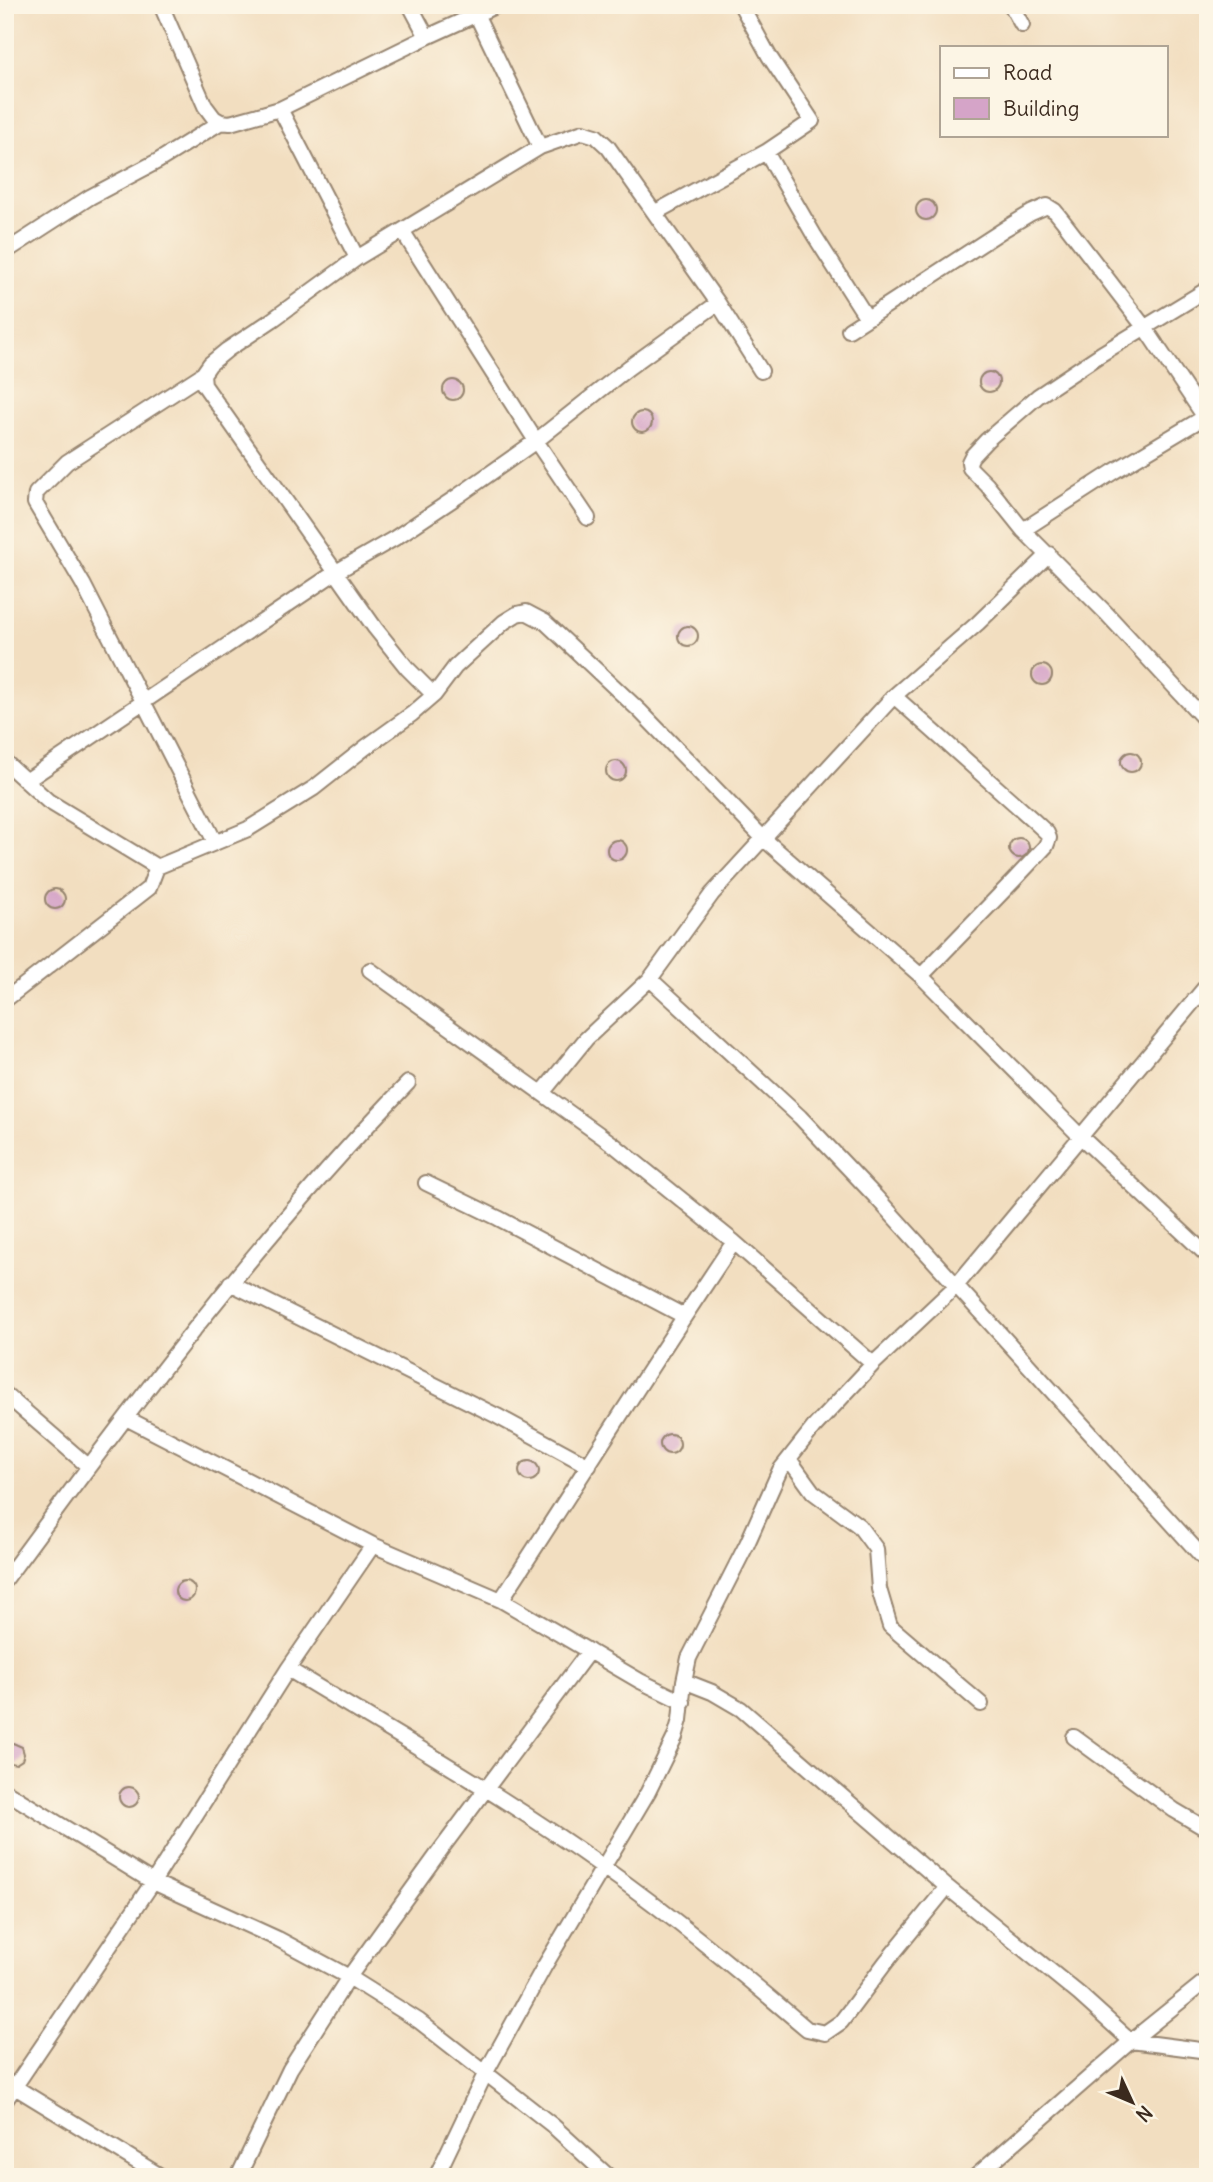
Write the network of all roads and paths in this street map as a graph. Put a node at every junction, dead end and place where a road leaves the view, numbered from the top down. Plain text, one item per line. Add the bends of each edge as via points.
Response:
1 (160, 5) edge
2 (410, 5) edge
3 (497, 5) edge
4 (741, 5) edge
5 (1011, 5) edge
6 (477, 16) junction
7 (1022, 25) dead end
8 (427, 37) junction
9 (280, 109) junction
10 (221, 122) junction
11 (540, 147) junction
12 (766, 152) junction
13 (656, 212) junction
14 (403, 232) junction
15 (5, 252) edge
16 (358, 258) junction
17 (1208, 289) edge
18 (718, 303) junction
19 (867, 318) junction
20 (1145, 328) junction
21 (849, 330) dead end
22 (761, 371) dead end
23 (203, 374) junction
24 (1207, 418) edge
25 (536, 441) junction
26 (588, 518) dead end
27 (1023, 530) junction
28 (1049, 554) junction
29 (336, 572) junction
30 (434, 695) junction
31 (894, 696) junction
32 (142, 702) junction
33 (1208, 723) edge
34 (5, 762) edge
35 (26, 781) junction
36 (764, 839) junction
37 (215, 842) junction
38 (157, 867) junction
39 (370, 970) dead end
40 (921, 976) junction
41 (650, 979) junction
42 (1208, 984) edge
43 (5, 1000) edge
44 (408, 1083) dead end
45 (542, 1093) junction
46 (1080, 1136) junction
47 (426, 1183) dead end
48 (734, 1242) junction
49 (1208, 1256) edge
50 (230, 1283) junction
51 (956, 1286) junction
52 (684, 1316) junction
53 (873, 1364) junction
54 (5, 1394) edge
55 (126, 1418) junction
56 (789, 1459) junction
57 (88, 1466) junction
58 (589, 1466) junction
59 (373, 1545) junction
60 (1208, 1563) edge
61 (5, 1580) edge
62 (501, 1600) junction
63 (589, 1651) junction
64 (288, 1670) junction
65 (684, 1681) junction
66 (683, 1702) junction
67 (981, 1704) dead end
68 (1074, 1737) dead end
69 (486, 1788) junction
70 (5, 1791) edge
71 (1208, 1830) edge
72 (604, 1868) junction
73 (153, 1882) junction
74 (947, 1887) junction
75 (349, 1977) junction
76 (1208, 1979) edge
77 (1131, 2041) junction
78 (1208, 2051) edge
79 (486, 2072) junction
80 (9, 2084) edge
81 (5, 2101) edge
82 (162, 2177) edge
83 (238, 2177) edge
84 (436, 2177) edge
85 (609, 2177) edge
86 (975, 2177) edge

1 - 10 street via 205,106
2 - 8 street
3 - 6 street
4 - 12 street via 812,121
5 - 7 street
6 - 8 street
6 - 11 street
8 - 9 street
9 - 10 street
9 - 16 street
10 - 15 street
11 - 13 street via 583,132 596,136
11 - 14 street
12 - 13 street
12 - 19 street
13 - 18 street
14 - 16 street
14 - 25 street
16 - 23 street via 227,350
17 - 20 street
18 - 22 street
18 - 25 street
19 - 20 street via 1047,206
19 - 21 street
20 - 24 street
20 - 27 street via 1038,396 972,456 970,468
23 - 29 street via 211,395
23 - 32 street via 67,462 36,493 35,503 83,584
24 - 27 street
25 - 26 street
25 - 29 street via 406,531
27 - 28 street
28 - 31 street
28 - 33 street
29 - 30 street via 383,638
29 - 32 street
30 - 36 street via 455,667 504,622 517,614 535,615 640,711
30 - 37 street via 314,788 248,830
31 - 36 street
31 - 40 street via 1049,838
32 - 35 street
32 - 37 street
34 - 35 street
35 - 38 street via 48,801
36 - 40 street
36 - 41 street via 712,894
37 - 38 street
38 - 43 street via 149,888
39 - 45 street
40 - 46 street
41 - 45 street via 586,1039
41 - 51 street via 800,1117
42 - 46 street
44 - 50 street
45 - 48 street via 614,1144
46 - 49 street
46 - 51 street
47 - 52 street
48 - 52 street
48 - 53 street
50 - 55 street
50 - 58 street
51 - 53 street
51 - 60 street
52 - 58 street
53 - 56 street
54 - 57 street
55 - 57 street
55 - 59 street
56 - 65 street via 689,1658
56 - 67 street via 813,1492 859,1526 876,1549 879,1589 890,1626
57 - 61 street
58 - 62 street
59 - 62 street
59 - 64 street
62 - 63 street
63 - 66 street
63 - 69 street
64 - 69 street
64 - 73 street
65 - 66 street
65 - 74 street via 741,1709
66 - 72 street via 675,1737
68 - 71 street
69 - 72 street
69 - 75 street
70 - 73 street
72 - 74 street via 807,2029 825,2033 841,2022
72 - 79 street
73 - 75 street
73 - 80 street
74 - 77 street
75 - 79 street via 419,2021
75 - 83 street via 290,2069
76 - 77 street
77 - 78 street
77 - 86 street
79 - 84 street
79 - 85 street
80 - 81 street
80 - 82 street

